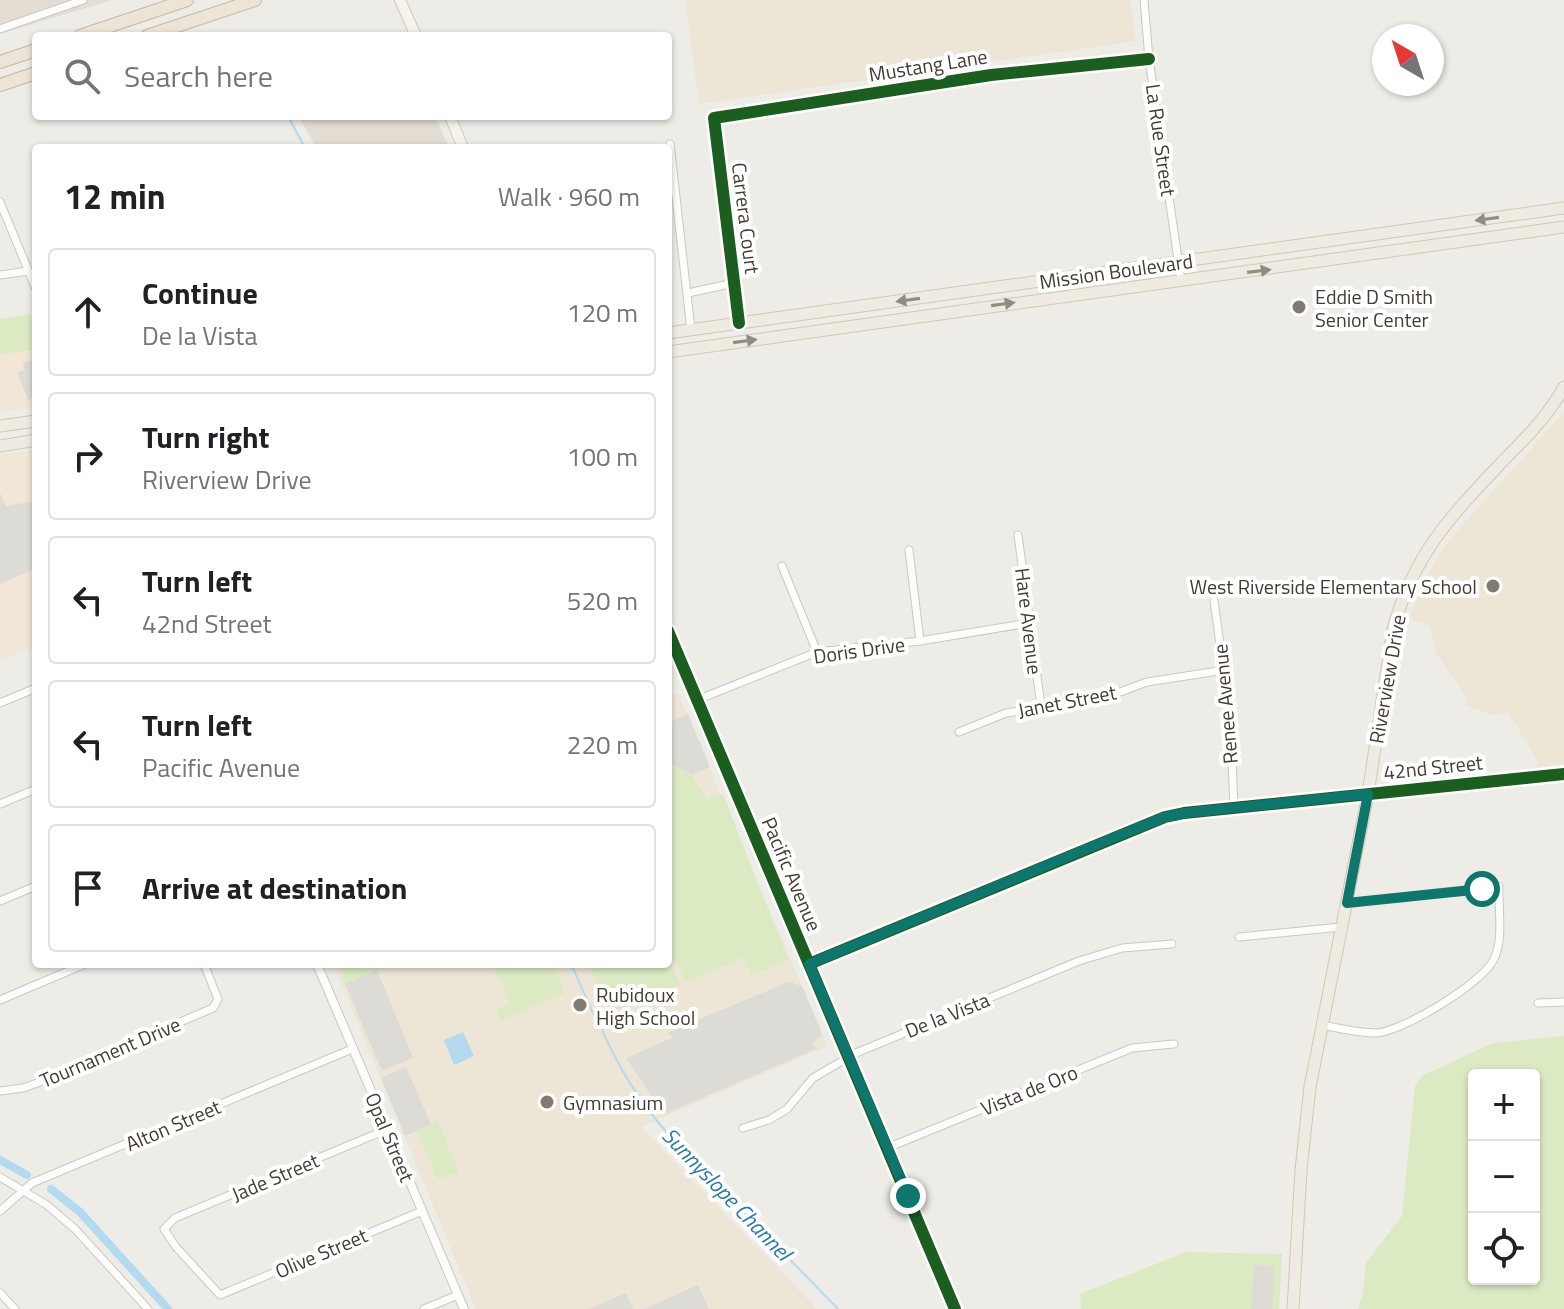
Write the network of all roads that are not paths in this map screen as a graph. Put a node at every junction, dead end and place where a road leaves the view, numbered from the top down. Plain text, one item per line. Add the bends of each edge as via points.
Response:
1 (83, 0) edge
2 (255, 0) edge
3 (400, 0) edge
4 (1144, 0) edge
5 (181, 2) edge
6 (0, 29) edge
7 (92, 32) edge
8 (159, 32) edge
9 (414, 32) edge
10 (32, 51) edge
11 (1149, 59) junction
12 (0, 62) edge
13 (32, 74) edge
14 (0, 85) edge
15 (714, 118) joint
16 (452, 120) edge
17 (461, 144) edge
18 (672, 161) edge
19 (0, 202) edge
20 (1564, 208) edge
21 (1564, 227) edge
22 (1179, 262) junction
23 (28, 271) junction
24 (0, 275) edge
25 (32, 280) edge
26 (1181, 280) junction
27 (734, 283) junction
28 (688, 293) junction
29 (739, 323) junction
30 (691, 330) junction
31 (672, 332) edge
32 (672, 351) edge
33 (1564, 387) edge
34 (32, 422) edge
35 (0, 426) edge
36 (32, 441) edge
37 (0, 446) edge
38 (1018, 535) dead end
39 (909, 550) dead end
40 (782, 566) dead end
41 (1214, 601) dead end
42 (1029, 623) junction
43 (672, 641) edge
44 (920, 641) junction
45 (817, 652) junction
46 (1225, 670) junction
47 (32, 690) edge
48 (697, 700) junction
49 (0, 703) edge
50 (1041, 706) junction
51 (959, 732) dead end
52 (1564, 774) edge
53 (32, 791) edge
54 (1368, 794) junction
55 (0, 804) edge
56 (1234, 807) junction
57 (32, 888) edge
58 (0, 901) edge
59 (1347, 903) junction
60 (1341, 927) junction
61 (1239, 937) dead end
62 (1172, 944) dead end
63 (809, 964) junction
64 (76, 968) edge
65 (206, 968) edge
66 (319, 968) edge
67 (0, 1000) edge
68 (1564, 1002) edge
69 (1538, 1003) dead end
70 (1321, 1025) junction
71 (1174, 1044) dead end
72 (352, 1049) junction
73 (848, 1057) junction
74 (0, 1091) edge
75 (743, 1128) dead end
76 (388, 1129) junction
77 (887, 1148) junction
78 (0, 1177) edge
79 (22, 1189) junction
80 (0, 1211) edge
81 (422, 1211) junction
82 (0, 1293) edge
83 (220, 1295) joint
84 (458, 1295) junction
85 (15, 1309) edge
86 (148, 1309) edge
87 (424, 1309) edge
88 (464, 1309) edge
89 (955, 1309) edge
90 (1293, 1309) edge

1 - 6 street
2 - 8 highway
3 - 9 main road
4 - 11 street, La Rue Street
5 - 7 highway
10 - 12 highway
11 - 15 street, Mustang Lane via 991,75
11 - 22 street, La Rue Street
13 - 14 highway
15 - 27 street, Carrera Court
16 - 17 main road
18 - 28 street
19 - 23 street
20 -> 22 main road, Mission Boulevard
26 -> 21 main road, Mission Boulevard
22 - 26 street, La Rue Street
22 -> 29 main road, Mission Boulevard
23 - 24 street
23 - 25 street
32 -> 26 main road, Mission Boulevard
27 - 28 street, Carrera Court
27 - 29 street, Carrera Court
28 - 30 street
29 - 30 main road, Mission Boulevard
30 - 31 main road, Mission Boulevard
33 - 54 main road, Riverview Drive via 1541,421 1452,514 1410,579 1393,629
34 - 35 main road
36 - 37 main road
38 - 42 street, Hare Avenue
39 - 44 street
40 - 45 street
41 - 46 street, Renee Avenue
42 - 44 street, Doris Drive
42 - 50 street, Hare Avenue
43 - 48 street, Pacific Avenue
44 - 45 street, Doris Drive
45 - 48 street, Doris Drive
46 - 50 street, Janet Street via 1147,682 1104,698
46 - 56 street, Renee Avenue
47 - 49 street
48 - 63 street, Pacific Avenue
50 - 51 street, Janet Street
52 - 54 street, 42nd Street
53 - 55 street
54 - 56 street, 42nd Street
54 - 59 main road, Riverview Drive
56 - 63 street, 42nd Street via 1165,817
57 - 58 street
59 - 60 main road, Riverview Drive
59 - 70 street via 1499,886 1500,941 1484,975 1396,1029 1379,1033
60 - 61 street
60 - 70 main road, Riverview Drive
62 - 73 street, De la Vista via 1122,948 1079,961
63 - 73 street, Pacific Avenue
64 - 67 street
65 - 74 street, Tournament Drive via 218,1004 40,1082
66 - 72 street, Opal Street
68 - 69 street
70 - 90 main road, Riverview Drive via 1303,1149
71 - 77 street, Vista de Oro via 1132,1048
72 - 76 street, Opal Street
72 - 79 street, Alton Street
73 - 75 street, De la Vista via 813,1078 787,1109
73 - 77 street, Pacific Avenue
76 - 81 street, Opal Street
76 - 83 street, Jade Street via 175,1218 164,1229
77 - 89 street, Pacific Avenue
78 - 79 street
79 - 80 street, Alton Street
79 - 86 street via 75,1229
81 - 83 street, Olive Street
81 - 84 street, Opal Street
82 - 85 street
84 - 87 street
84 - 88 street, Opal Street

